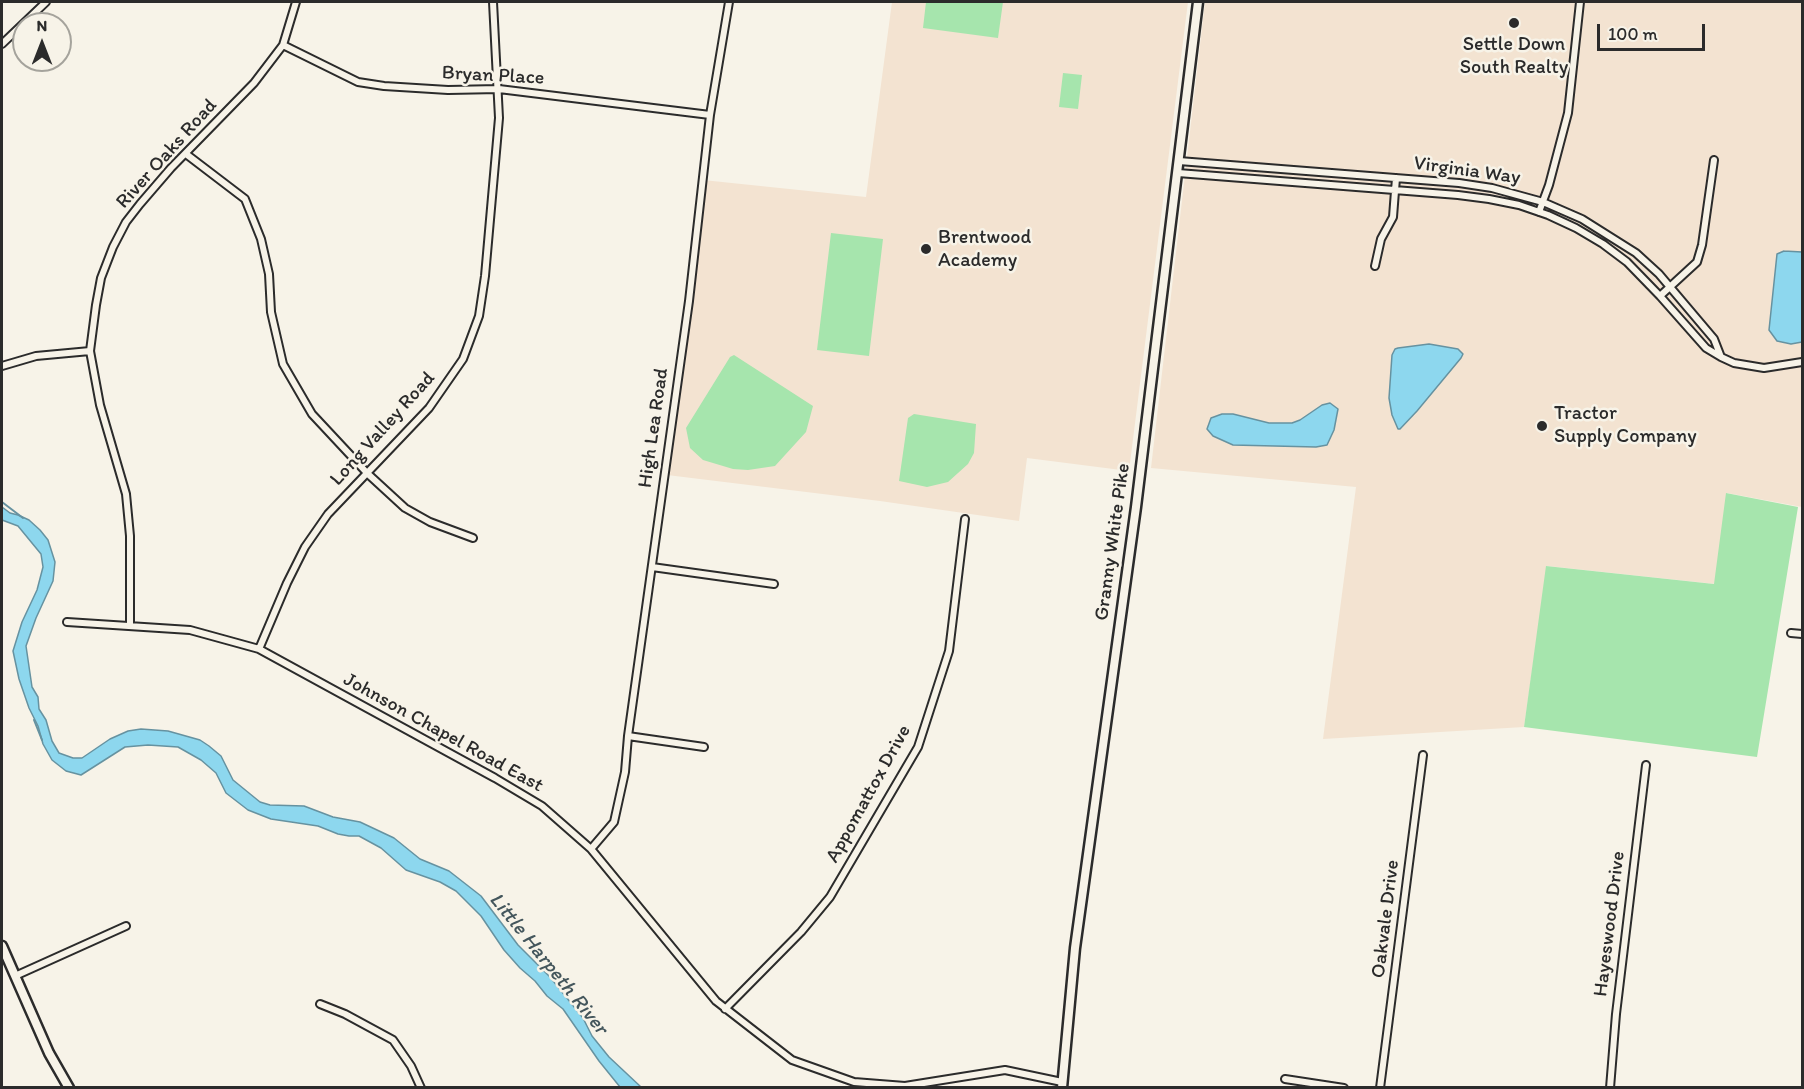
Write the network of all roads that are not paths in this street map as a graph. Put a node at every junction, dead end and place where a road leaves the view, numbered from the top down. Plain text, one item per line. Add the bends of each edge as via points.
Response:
1 (46, 2) edge
2 (296, 2) edge
3 (493, 2) edge
4 (729, 2) edge
5 (1198, 2) edge
6 (1580, 2) edge
7 (2, 44) edge
8 (283, 45) junction
9 (499, 89) junction
10 (710, 115) junction
11 (186, 154) junction
12 (1714, 160) dead end
13 (1179, 161) junction
14 (1178, 173) junction
15 (1396, 178) junction
16 (1395, 190) junction
17 (1543, 202) junction
18 (1539, 212) junction
19 (1375, 266) dead end
20 (1670, 287) junction
21 (1660, 296) junction
22 (90, 351) junction
23 (1721, 357) junction
24 (1803, 362) edge
25 (2, 366) edge
26 (368, 474) junction
27 (965, 519) dead end
28 (473, 538) dead end
29 (652, 567) junction
30 (774, 584) dead end
31 (67, 622) dead end
32 (130, 626) junction
33 (1791, 633) dead end
34 (1803, 634) edge
35 (259, 649) junction
36 (628, 736) junction
37 (704, 747) dead end
38 (1423, 755) dead end
39 (1646, 765) dead end
40 (591, 849) junction
41 (126, 926) dead end
42 (2, 946) edge
43 (15, 976) junction
44 (320, 1004) dead end
45 (725, 1010) junction
46 (1286, 1079) dead end
47 (1062, 1085) edge
48 (69, 1088) edge
49 (421, 1088) edge
50 (1344, 1088) edge
51 (1380, 1088) edge
52 (1610, 1088) edge

1 - 7 street
2 - 8 street, River Oaks Road
3 - 9 street, Long Valley Road
4 - 10 street, High Lea Road
5 - 13 main road, Granny White Pike
6 - 17 street via 1568,113
8 - 9 street, Bryan Place via 358,82 448,90
8 - 11 street, River Oaks Road via 254,83
9 - 10 street, Bryan Place
9 - 26 street, Long Valley Road via 496,167 479,316 463,359 447,383
10 - 29 street, High Lea Road
11 - 22 street, River Oaks Road via 140,204 113,247 99,288
11 - 26 street via 245,199 261,239 283,364 312,414
12 - 20 street via 1697,262
13 - 14 main road, Granny White Pike
13 - 15 street, Virginia Way
14 - 16 street, Virginia Way
14 - 47 main road, Granny White Pike via 1075,948
15 - 16 street
15 - 17 street, Virginia Way via 1492,188
16 - 18 street, Virginia Way via 1489,199
16 - 19 street via 1393,217 1381,239
17 - 18 street
17 - 20 street, Virginia Way via 1636,252
18 - 21 street, Virginia Way via 1603,244 1628,262
20 - 21 street
20 - 23 street, Virginia Way via 1714,339
21 - 23 street, Virginia Way via 1706,348
22 - 25 street via 36,356
22 - 32 street, River Oaks Road via 100,405 126,494
23 - 24 street, Virginia Way via 1764,369
26 - 28 street via 405,508
26 - 35 street, Long Valley Road via 328,514 305,547
27 - 45 street, Appomattox Drive via 950,651 918,747 830,897
29 - 30 street
29 - 36 street, High Lea Road
31 - 32 street, Johnson Chapel Road East
32 - 35 street, Johnson Chapel Road East via 190,630
33 - 34 street
35 - 40 street, Johnson Chapel Road East via 542,806
36 - 37 street
36 - 40 street, High Lea Road via 614,822
38 - 51 street, Oakvale Drive
39 - 52 street, Hayeswood Drive
40 - 45 street, Johnson Chapel Road East
41 - 43 street
42 - 43 main road
43 - 48 main road
44 - 49 street via 393,1040
45 - 47 street, Johnson Chapel Road East via 792,1060 854,1082 904,1086 1005,1071
46 - 50 street

